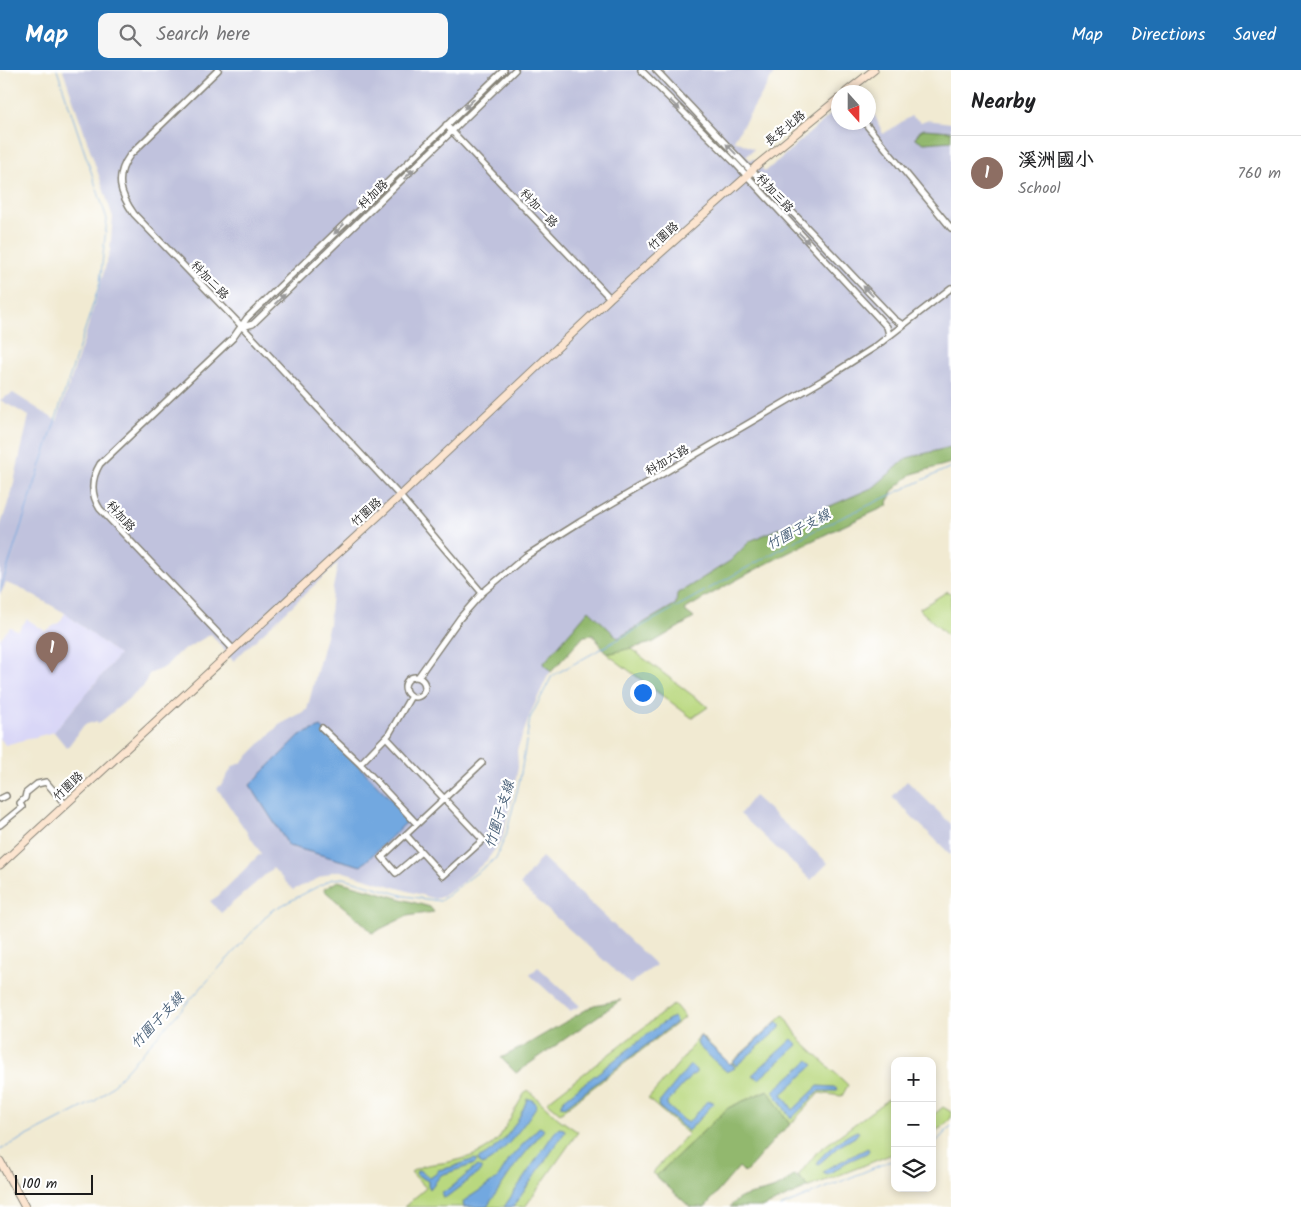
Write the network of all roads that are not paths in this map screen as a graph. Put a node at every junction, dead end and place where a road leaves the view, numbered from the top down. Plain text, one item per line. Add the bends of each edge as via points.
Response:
1 (218, 70) edge
2 (504, 70) edge
3 (515, 70) edge
4 (641, 70) edge
5 (656, 70) edge
6 (874, 70) edge
7 (855, 85) edge
8 (831, 105) edge
9 (446, 125) junction
10 (871, 130) edge
11 (452, 132) junction
12 (748, 175) junction
13 (951, 228) edge
14 (951, 288) edge
15 (610, 298) junction
16 (903, 325) junction
17 (242, 327) junction
18 (888, 335) junction
19 (400, 496) junction
20 (482, 593) junction
21 (233, 649) junction
22 (418, 677) junction
23 (411, 696) junction
24 (322, 728) dead end
25 (386, 737) junction
26 (482, 763) dead end
27 (360, 764) junction
28 (6, 796) dead end
29 (0, 799) edge
30 (444, 799) junction
31 (65, 804) junction
32 (417, 824) junction
33 (0, 825) edge
34 (406, 835) junction
35 (421, 852) junction
36 (0, 865) edge
37 (0, 1161) edge
38 (25, 1207) edge

1 - 17 street, 科加二路 via 130,155 122,170 120,186 134,214
2 -> 9 street, 科加路
3 - 11 street, 科加路
4 -> 12 street, 科加三路
12 -> 5 street, 科加三路
6 - 7 street
8 - 12 street, 長安北路
9 - 11 street, 科加一路
9 -> 17 street, 科加路 via 247,318
10 - 13 street
11 - 15 street, 科加一路
17 -> 11 street, 科加路 via 253,324
12 - 15 street, 竹圍路
16 -> 12 street, 科加三路 via 757,175
12 -> 18 street, 科加三路 via 887,327
14 - 16 street, 科加六路
15 - 19 street, 竹圍路
16 - 18 street, 科加六路
17 - 19 street, 科加二路
17 - 21 street, 科加路 via 100,464 92,489 94,500 104,514
18 - 20 street, 科加六路 via 823,380 552,538
19 - 20 street, 科加二路
19 - 21 street, 竹圍路
20 - 22 street, 科加六路
21 - 31 street, 竹圍路
22 - 23 street via 411,677 406,682 405,689
22 - 23 street via 425,683 425,690 421,695
23 - 25 street
24 - 27 street
25 - 27 street
25 - 30 street
26 - 30 street
27 - 32 street
28 - 29 street
30 - 32 street
30 - 35 street via 482,840 443,876
31 - 33 street via 46,782 37,784 20,803 22,807
31 - 36 street, 竹圍路
32 - 34 street
34 - 35 street
34 - 35 street via 382,857 396,873
37 - 38 street

